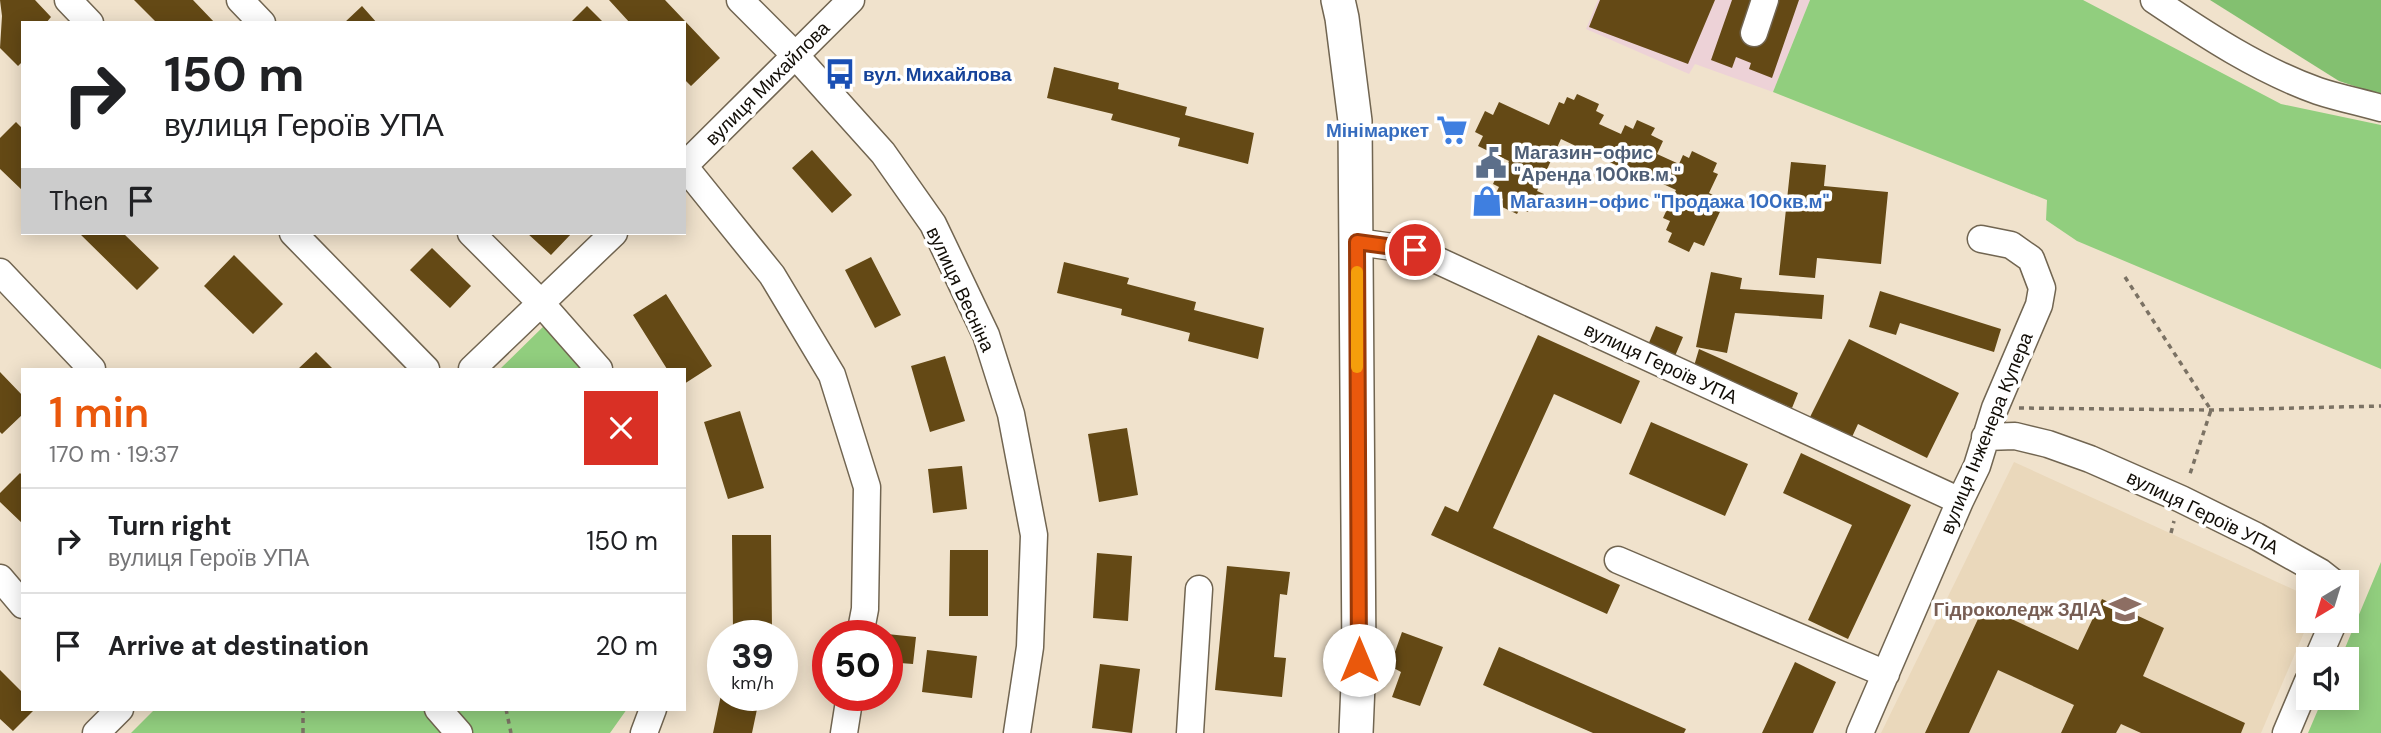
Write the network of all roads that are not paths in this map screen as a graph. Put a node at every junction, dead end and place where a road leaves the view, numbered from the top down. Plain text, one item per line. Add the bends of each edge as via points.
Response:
1 (68, 0) edge
2 (240, 0) edge
3 (740, 0) edge
4 (851, 0) edge
5 (1338, 0) edge
6 (1765, 0) edge
7 (2154, 0) edge
8 (88, 21) edge
9 (260, 21) edge
10 (1754, 33) dead end
11 (794, 55) junction
12 (2381, 108) edge
13 (686, 164) edge
14 (686, 168) edge
15 (295, 235) edge
16 (473, 235) edge
17 (612, 235) edge
18 (1981, 239) dead end
19 (1357, 242) junction
20 (0, 272) edge
21 (540, 302) junction
22 (91, 368) edge
23 (425, 368) edge
24 (473, 368) edge
25 (598, 368) edge
26 (1985, 438) junction
27 (1959, 501) junction
28 (1618, 560) dead end
29 (2316, 570) edge
30 (0, 578) edge
31 (1199, 589) dead end
32 (21, 603) edge
33 (863, 620) edge
34 (1885, 674) junction
35 (2296, 709) edge
36 (118, 711) edge
37 (440, 711) edge
38 (652, 711) edge
39 (847, 711) edge
40 (96, 733) edge
41 (459, 733) edge
42 (644, 733) edge
43 (844, 733) edge
44 (1017, 733) edge
45 (1190, 733) edge
46 (1356, 733) edge
47 (1860, 733) edge
48 (2286, 733) edge

1 - 8 street
2 - 9 street
3 - 11 street, вулиця Весніна
4 - 11 street, вулиця Михайлова
5 - 19 main road via 1355,121
6 - 10 street
7 - 12 street via 2272,72 2319,92
11 - 13 street, вулиця Михайлова
11 - 44 street, вулиця Весніна via 883,153 933,224 986,335 1011,414 1034,535 1030,647
14 - 33 street via 772,275 832,375 867,487
15 - 23 street
16 - 21 street
17 - 21 street
18 - 26 street, вулиця Інженера Купера via 2022,251 2031,259 2042,288
19 - 27 street, вулиця Героїв УПА via 1415,250
19 - 46 main road
20 - 22 street
21 - 24 street
21 - 25 street
26 - 27 street, вулиця Інженера Купера
26 - 29 street, вулиця Героїв УПА via 2015,436 2090,459 2181,499
27 - 34 street, вулиця Інженера Купера
28 - 34 street
30 - 32 street
31 - 45 street
34 - 47 street, вулиця Інженера Купера
35 - 48 street
36 - 40 street
37 - 41 street
38 - 42 street
39 - 43 street

